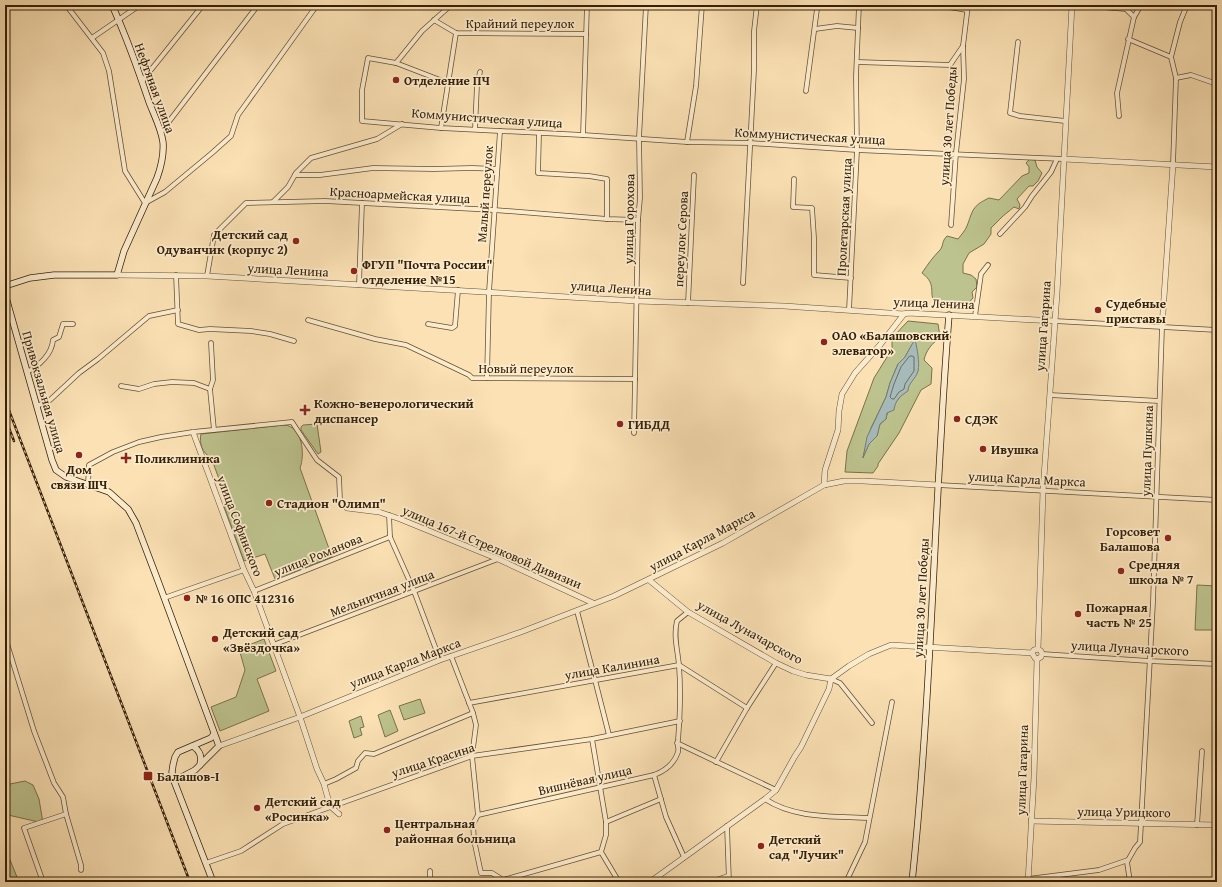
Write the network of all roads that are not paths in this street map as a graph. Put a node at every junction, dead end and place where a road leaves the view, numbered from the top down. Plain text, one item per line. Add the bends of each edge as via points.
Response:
1 (66, 5) edge
2 (112, 5) edge
3 (140, 5) edge
4 (203, 5) edge
5 (317, 5) edge
6 (451, 5) edge
7 (587, 5) edge
8 (646, 5) edge
9 (702, 5) edge
10 (757, 5) edge
11 (859, 5) edge
12 (937, 5) edge
13 (1072, 5) edge
14 (1078, 5) edge
15 (1141, 5) edge
16 (1187, 5) edge
17 (968, 7) edge
18 (255, 9) dead end
19 (817, 10) dead end
20 (1134, 17) junction
21 (434, 20) junction
22 (119, 21) junction
23 (858, 28) junction
24 (815, 29) junction
25 (456, 33) junction
26 (586, 34) junction
27 (92, 38) junction
28 (1128, 39) junction
29 (1018, 42) dead end
30 (963, 46) junction
31 (1171, 57) junction
32 (857, 62) junction
33 (396, 63) junction
34 (480, 72) dead end
35 (1176, 78) junction
36 (142, 81) junction
37 (448, 83) junction
38 (1217, 84) edge
39 (806, 91) dead end
40 (1119, 116) dead end
41 (1066, 121) junction
42 (402, 123) junction
43 (441, 128) junction
44 (475, 129) junction
45 (500, 131) junction
46 (160, 133) junction
47 (539, 133) junction
48 (583, 134) junction
49 (639, 138) junction
50 (687, 142) junction
51 (750, 143) junction
52 (857, 150) junction
53 (956, 153) junction
54 (1057, 159) junction
55 (1064, 159) junction
56 (1173, 164) junction
57 (1217, 167) edge
58 (497, 169) junction
59 (295, 175) junction
60 (694, 175) dead end
61 (794, 178) dead end
62 (273, 202) junction
63 (146, 203) junction
64 (362, 203) junction
65 (494, 210) junction
66 (607, 220) junction
67 (638, 220) junction
68 (951, 226) dead end
69 (1000, 234) dead end
70 (988, 265) dead end
71 (117, 275) junction
72 (176, 275) junction
73 (207, 276) junction
74 (851, 278) junction
75 (743, 283) dead end
76 (359, 285) junction
77 (5, 286) edge
78 (458, 290) junction
79 (489, 292) junction
80 (5, 294) edge
81 (637, 301) junction
82 (688, 303) junction
83 (178, 310) junction
84 (849, 310) junction
85 (904, 314) junction
86 (949, 315) junction
87 (975, 316) junction
88 (308, 320) dead end
89 (1055, 321) junction
90 (73, 324) dead end
91 (428, 324) dead end
92 (1162, 327) junction
93 (1217, 330) edge
94 (294, 341) dead end
95 (212, 343) dead end
96 (27, 372) junction
97 (487, 378) junction
98 (635, 379) junction
99 (121, 386) dead end
100 (210, 389) junction
101 (1050, 395) junction
102 (1159, 401) junction
103 (36, 406) junction
104 (214, 430) junction
105 (193, 432) junction
106 (634, 433) dead end
107 (88, 484) junction
108 (824, 485) junction
109 (938, 485) junction
110 (1043, 491) junction
111 (1156, 497) junction
112 (340, 500) joint
113 (1217, 500) edge
114 (388, 515) junction
115 (390, 537) junction
116 (498, 559) junction
117 (244, 570) junction
118 (649, 580) junction
119 (254, 591) junction
120 (414, 591) junction
121 (164, 598) junction
122 (593, 603) junction
123 (576, 611) junction
124 (688, 612) junction
125 (5, 637) edge
126 (7, 643) edge
127 (273, 645) junction
128 (930, 647) junction
129 (1038, 649) junction
130 (1032, 653) junction
131 (1042, 654) junction
132 (451, 656) junction
133 (1037, 659) junction
134 (440, 660) junction
135 (1149, 661) junction
136 (776, 663) junction
137 (1217, 664) edge
138 (679, 666) junction
139 (831, 679) junction
140 (595, 680) junction
141 (892, 702) dead end
142 (469, 703) junction
143 (747, 708) junction
144 (473, 713) junction
145 (300, 717) junction
146 (680, 721) junction
147 (872, 723) dead end
148 (214, 734) junction
149 (609, 735) junction
150 (592, 739) junction
151 (677, 743) junction
152 (193, 746) junction
153 (219, 746) junction
154 (1202, 751) dead end
155 (472, 756) junction
156 (716, 762) junction
157 (200, 765) junction
158 (654, 775) junction
159 (174, 780) junction
160 (324, 784) junction
161 (599, 787) junction
162 (776, 790) junction
163 (661, 799) junction
164 (765, 799) junction
165 (330, 806) junction
166 (66, 814) junction
167 (339, 814) dead end
168 (478, 815) junction
169 (869, 818) junction
170 (1031, 821) junction
171 (606, 822) junction
172 (1140, 823) junction
173 (1197, 825) junction
174 (1217, 825) edge
175 (727, 826) junction
176 (601, 852) junction
177 (684, 857) junction
178 (1128, 860) junction
179 (206, 863) junction
180 (81, 870) dead end
181 (430, 871) dead end
182 (728, 876) junction
183 (1028, 880) edge
184 (43, 882) edge
185 (213, 882) edge
186 (430, 882) edge
187 (618, 882) edge
188 (650, 882) edge
189 (711, 882) edge
190 (729, 882) edge
191 (846, 882) edge
192 (912, 882) edge
193 (1130, 882) edge

1 - 27 street
2 - 22 main road, Нефтяная улица
3 - 22 street
4 - 36 street
5 - 63 street via 238,115 231,136 165,192
6 - 21 street
7 - 26 street
8 - 49 street, улица Горохова
9 - 50 street via 696,86
10 - 51 street
11 - 23 street, Пролетарская улица
12 - 17 street
13 - 41 street, улица Гагарина
14 - 20 street via 1126,9
15 - 20 street
16 - 31 street
17 - 30 street, улица 30 лет Победы
18 - 46 street
19 - 24 street
20 - 28 street
21 - 25 street, Крайний переулок
21 - 33 street
22 - 27 street
22 - 36 main road, Нефтяная улица
23 - 24 street via 837,26
23 - 32 street, Пролетарская улица
24 - 39 street
25 - 26 street, Крайний переулок
25 - 37 street
26 - 48 street
27 - 63 street via 103,54 109,71 125,171
28 - 31 street
28 - 40 street via 1117,92
29 - 41 street via 1010,113
30 - 32 street via 950,65
30 - 53 street, улица 30 лет Победы via 964,79
31 - 35 street, улица Пушкина
32 - 52 street, Пролетарская улица
33 - 37 street
33 - 42 street, Коммунистическая улица via 368,58 362,90 362,121
34 - 44 street
35 - 38 street via 1191,75
35 - 56 street, улица Пушкина
36 - 46 main road, Нефтяная улица
37 - 43 street
41 - 55 street, улица Гагарина
42 - 43 street, Коммунистическая улица
42 - 59 street, Коммунистическая улица via 377,139 311,158
43 - 44 street, Коммунистическая улица
44 - 45 street, Коммунистическая улица
45 - 47 street, Коммунистическая улица
45 - 58 street, Малый переулок
46 - 63 main road, Нефтяная улица via 163,152 160,169
47 - 48 street, Коммунистическая улица
47 - 66 street via 538,173 607,179
48 - 49 street, Коммунистическая улица
49 - 50 street, Коммунистическая улица
49 - 67 street, улица Горохова
50 - 51 street, Коммунистическая улица
51 - 52 street, Коммунистическая улица
51 - 75 street
52 - 53 street, Коммунистическая улица
52 - 74 street, Пролетарская улица
53 - 54 street, Коммунистическая улица
53 - 68 street, улица 30 лет Победы
54 - 55 street, Коммунистическая улица
54 - 69 street via 1051,172 1025,208
55 - 56 street, Коммунистическая улица
55 - 89 street, улица Гагарина
56 - 57 street, Коммунистическая улица
56 - 92 street, улица Пушкина
58 - 59 street via 373,168 320,175
58 - 65 street, Малый переулок
59 - 62 street, Коммунистическая улица via 288,187
60 - 82 street, переулок Серова
61 - 74 street via 793,207 812,208 814,275
62 - 64 street, Красноармейская улица via 326,200
62 - 73 street, Красноармейская улица via 246,203 214,235
63 - 71 main road, Нефтяная улица via 124,251
64 - 65 street, Красноармейская улица
64 - 76 street
65 - 66 street, Красноармейская улица
65 - 79 street, Малый переулок
66 - 67 street, Красноармейская улица
67 - 81 street, улица Горохова
70 - 87 street via 981,274
71 - 72 street, улица Ленина
71 - 77 main road, улица Ленина via 54,275 30,278
72 - 73 street, улица Ленина
72 - 83 street
73 - 76 street, улица Ленина
74 - 84 street, Пролетарская улица
76 - 78 street, улица Ленина
78 - 79 street, улица Ленина
78 - 91 street via 455,326 452,328
79 - 81 street, улица Ленина
79 - 97 street, Малый переулок
80 - 96 main road, Привокзальная улица
81 - 82 street, улица Ленина
81 - 98 street, улица Горохова
82 - 84 street, улица Ленина
83 - 94 street via 178,324 186,327 199,330 251,331
83 - 103 street via 149,316 50,400
84 - 85 street, улица Ленина
85 - 86 street, улица Ленина
85 - 108 street via 855,373 842,394 838,430 825,470
86 - 87 street, улица Ленина
86 - 109 main road, улица 30 лет Победы
87 - 89 street, улица Ленина
88 - 97 street, Новый переулок via 406,345 472,378
89 - 92 street, улица Ленина
89 - 101 street, улица Гагарина
90 - 96 street via 63,324 59,337 53,340 53,349 36,368
92 - 93 street, улица Ленина
92 - 102 street, улица Пушкина
95 - 100 street via 213,380
96 - 103 main road, Привокзальная улица
97 - 98 street, Новый переулок
98 - 106 street, улица Горохова
99 - 100 street via 139,389 172,382 194,383
100 - 104 street
101 - 102 street
101 - 110 street, улица Гагарина
102 - 111 street, улица Пушкина
103 - 107 main road, Привокзальная улица via 56,470 66,477
104 - 105 street, улица 167-й Стрелковой Дивизии
104 - 112 street, улица 167-й Стрелковой Дивизии via 292,422 318,460 339,477
105 - 107 street via 139,442 113,452 89,465
105 - 117 street, улица Софинского
107 - 121 main road, Привокзальная улица via 109,492 128,509 136,523
108 - 109 street, улица Карла Маркса via 864,481
108 - 118 street, улица Карла Маркса via 723,543
109 - 110 street, улица Карла Маркса
109 - 128 main road, улица 30 лет Победы
110 - 111 street, улица Карла Маркса
110 - 129 street, улица Гагарина
111 - 113 street, улица Карла Маркса
111 - 135 street, улица Пушкина
112 - 114 street, улица 167-й Стрелковой Дивизии via 347,508
114 - 115 street
114 - 116 street, улица 167-й Стрелковой Дивизии
115 - 119 street, улица Романова
115 - 120 street
116 - 120 street, Мельничная улица
116 - 122 street, улица 167-й Стрелковой Дивизии
117 - 119 street, улица Софинского
117 - 121 street
118 - 122 street, улица Карла Маркса
118 - 124 street, улица Луначарского
119 - 127 street, улица Софинского
120 - 127 street, Мельничная улица
120 - 134 street
121 - 148 main road, Привокзальная улица
122 - 123 street, улица Карла Маркса
123 - 132 street, улица Карла Маркса
123 - 140 street
124 - 136 street, улица Луначарского
124 - 138 street, Вишнёвая улица via 677,620 674,630
125 - 126 street
126 - 166 street via 34,731 49,772 63,797
127 - 145 street, улица Софинского
128 - 130 street
128 - 139 street via 891,645 869,654
128 - 192 main road, улица 30 лет Победы via 918,830
129 - 130 street
129 - 131 street
130 - 133 street
131 - 133 street via 1041,658
131 - 135 street, улица Луначарского
132 - 134 street, улица Карла Маркса
132 - 142 street
133 - 170 street, улица Гагарина
134 - 145 street, улица Карла Маркса
135 - 137 street, улица Луначарского
135 - 172 street, улица Пушкина
136 - 139 street, улица Луначарского via 806,675
136 - 143 street
138 - 140 street, улица Калинина
138 - 143 street, улица Калинина
138 - 146 street, Вишнёвая улица
139 - 147 street via 840,683
139 - 162 street via 829,689 801,747
140 - 142 street, улица Калинина
140 - 149 street
141 - 169 street
142 - 144 street
143 - 156 street
144 - 155 street via 476,725
144 - 160 street via 374,754 365,752 356,768
145 - 153 street, улица Карла Маркса
145 - 160 street, улица Софинского
146 - 149 street, улица Красина
146 - 151 street, Вишнёвая улица
148 - 152 main road
148 - 153 main road, Привокзальная улица
149 - 150 street, улица Красина
150 - 155 street, улица Красина
150 - 161 street
151 - 156 street
151 - 158 street, Вишнёвая улица via 678,751 674,760 663,772
152 - 157 main road via 199,750
152 - 159 main road via 178,752 175,757 172,772
153 - 157 main road
154 - 173 street
155 - 165 street, улица Красина
155 - 168 street
156 - 162 street
157 - 159 main road
158 - 161 street, Вишнёвая улица
158 - 163 street
159 - 179 main road
160 - 165 street, улица Софинского
161 - 168 street, Вишнёвая улица
161 - 171 street
162 - 164 street
163 - 171 street
163 - 177 street
164 - 169 street via 786,810
164 - 175 street
165 - 167 street
165 - 179 street, улица Красина via 283,824 241,851
166 - 180 street
166 - 184 street via 24,828
168 - 176 street via 473,824 481,873 492,873 503,880
169 - 191 street via 865,842
170 - 172 street, улица Урицкого
170 - 183 street, улица Гагарина
171 - 176 street via 606,835
172 - 173 street, улица Урицкого
172 - 178 street, улица Пушкина via 1140,842
173 - 174 street, улица Урицкого
175 - 177 street
175 - 182 street
176 - 187 street
177 - 188 street
178 - 183 street via 1099,870
178 - 193 street
179 - 185 main road
181 - 186 street
182 - 189 street
182 - 190 street

